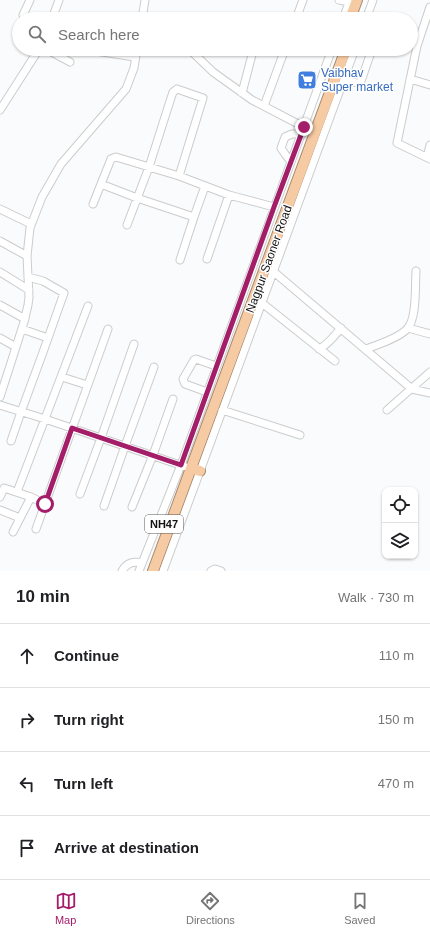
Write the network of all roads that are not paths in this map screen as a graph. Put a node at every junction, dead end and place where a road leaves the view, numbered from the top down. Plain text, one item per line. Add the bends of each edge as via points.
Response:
1 (30, 0) edge
2 (59, 0) edge
3 (145, 0) edge
4 (303, 0) edge
5 (339, 0) edge
6 (364, 0) edge
7 (373, 0) edge
8 (352, 1) edge
9 (430, 8) edge
10 (24, 12) edge
11 (55, 12) edge
12 (143, 12) edge
13 (299, 12) edge
14 (346, 12) edge
15 (351, 12) edge
16 (360, 12) edge
17 (369, 12) edge
18 (418, 43) edge
19 (35, 56) edge
20 (59, 56) edge
21 (128, 56) edge
22 (196, 56) edge
23 (252, 56) edge
24 (282, 56) edge
25 (329, 56) edge
26 (336, 56) edge
27 (343, 56) edge
28 (352, 56) edge
29 (370, 56) edge
30 (415, 56) edge
31 (135, 57) joint
32 (70, 62) dead end
33 (344, 79) junction
34 (410, 79) junction
35 (430, 85) edge
36 (242, 93) junction
37 (264, 106) junction
38 (0, 110) edge
39 (303, 130) junction
40 (430, 144) edge
41 (429, 158) edge
42 (291, 162) junction
43 (149, 167) junction
44 (179, 176) junction
45 (101, 184) junction
46 (205, 186) junction
47 (229, 195) junction
48 (137, 198) junction
49 (93, 204) dead end
50 (274, 207) junction
51 (0, 209) edge
52 (194, 217) junction
53 (31, 224) junction
54 (127, 225) dead end
55 (0, 241) edge
56 (28, 256) junction
57 (207, 259) dead end
58 (180, 260) dead end
59 (0, 272) edge
60 (274, 272) junction
61 (416, 272) dead end
62 (28, 277) junction
63 (29, 290) junction
64 (262, 303) junction
65 (0, 305) edge
66 (88, 306) dead end
67 (25, 319) junction
68 (341, 328) junction
69 (408, 328) junction
70 (22, 329) junction
71 (108, 329) dead end
72 (430, 334) edge
73 (0, 338) edge
74 (48, 338) junction
75 (134, 344) dead end
76 (16, 347) junction
77 (319, 349) junction
78 (366, 350) junction
79 (334, 361) dead end
80 (216, 366) junction
81 (154, 367) dead end
82 (430, 372) edge
83 (62, 376) junction
84 (2, 385) edge
85 (87, 385) junction
86 (412, 388) junction
87 (207, 392) junction
88 (430, 393) edge
89 (0, 398) edge
90 (172, 399) dead end
91 (0, 406) edge
92 (222, 410) junction
93 (388, 410) dead end
94 (21, 412) junction
95 (45, 419) junction
96 (72, 428) junction
97 (300, 435) dead end
98 (101, 438) junction
99 (11, 440) dead end
100 (124, 446) junction
101 (153, 455) junction
102 (189, 468) junction
103 (184, 478) junction
104 (17, 492) junction
105 (80, 494) dead end
106 (0, 497) edge
107 (30, 497) junction
108 (45, 504) junction
109 (104, 506) dead end
110 (132, 507) dead end
111 (0, 510) edge
112 (20, 518) junction
113 (36, 529) dead end
114 (13, 532) dead end
115 (145, 566) edge
116 (122, 571) edge
117 (139, 571) edge
118 (152, 571) edge
119 (163, 571) edge
120 (211, 571) edge
121 (221, 571) edge

1 - 10 street
2 - 11 street
3 - 12 street
4 - 13 street
5 - 8 street
6 - 16 highway
7 - 17 street
8 - 14 street
8 - 15 highway
9 - 18 street
19 - 38 street
20 - 32 street
21 - 31 street
22 - 36 street
23 - 36 street
24 - 37 street
25 - 39 street
26 - 102 highway, Nagpur Saoner Road / NH47
27 - 102 highway, Nagpur Saoner Road / NH47
28 - 33 street
29 - 33 street via 360,84
30 - 34 street
31 - 53 street via 134,68 126,89 62,164 42,197
33 - 60 street
34 - 35 street
34 - 41 street via 397,144
36 - 37 street
37 - 39 street
39 - 42 street
39 - 42 street via 284,137 281,148
40 - 41 street
42 - 50 street
43 - 44 street
43 - 44 street via 170,101 177,89 203,98
43 - 45 street via 116,157 111,159
43 - 48 street
44 - 46 street
45 - 48 street
45 - 49 street
46 - 47 street
46 - 52 street
47 - 50 street
47 - 57 street
48 - 52 street
48 - 54 street
50 - 80 street
51 - 53 street
52 - 58 street
53 - 56 street
55 - 56 street
56 - 62 street
59 - 63 street
60 - 64 street
60 - 68 street
61 - 69 street via 414,314
62 - 63 street
62 - 74 street via 43,281 64,292
63 - 67 street
64 - 77 street
64 - 92 street
65 - 67 street
66 - 83 street
67 - 70 street
68 - 77 street
68 - 78 street
69 - 72 street
69 - 78 street via 396,337
70 - 74 street
70 - 76 street
71 - 85 street
73 - 76 street
74 - 94 street
75 - 98 street
76 - 84 street
77 - 79 street
78 - 86 street
80 - 87 street
80 - 87 street via 196,359 183,379 185,384
81 - 100 street
82 - 86 street
83 - 85 street
83 - 95 street
84 - 89 street
85 - 96 street
86 - 88 street
86 - 93 street
87 - 102 street
90 - 101 street
91 - 94 street
92 - 97 street
92 - 102 street
94 - 95 street
94 - 99 street
95 - 96 street
95 - 104 street
96 - 98 street
96 - 108 street
98 - 100 street
98 - 105 street
100 - 101 street
100 - 109 street
101 - 102 street
101 - 110 street
102 - 103 highway, NH47
102 - 115 street
102 - 119 street
103 - 115 highway, NH47
103 - 118 highway, NH47
104 - 106 street via 4,488
104 - 107 street
107 - 108 street
107 - 112 street
108 - 113 street
111 - 112 street
112 - 114 street
115 - 116 street via 134,562 128,563
115 - 117 street
120 - 121 street

